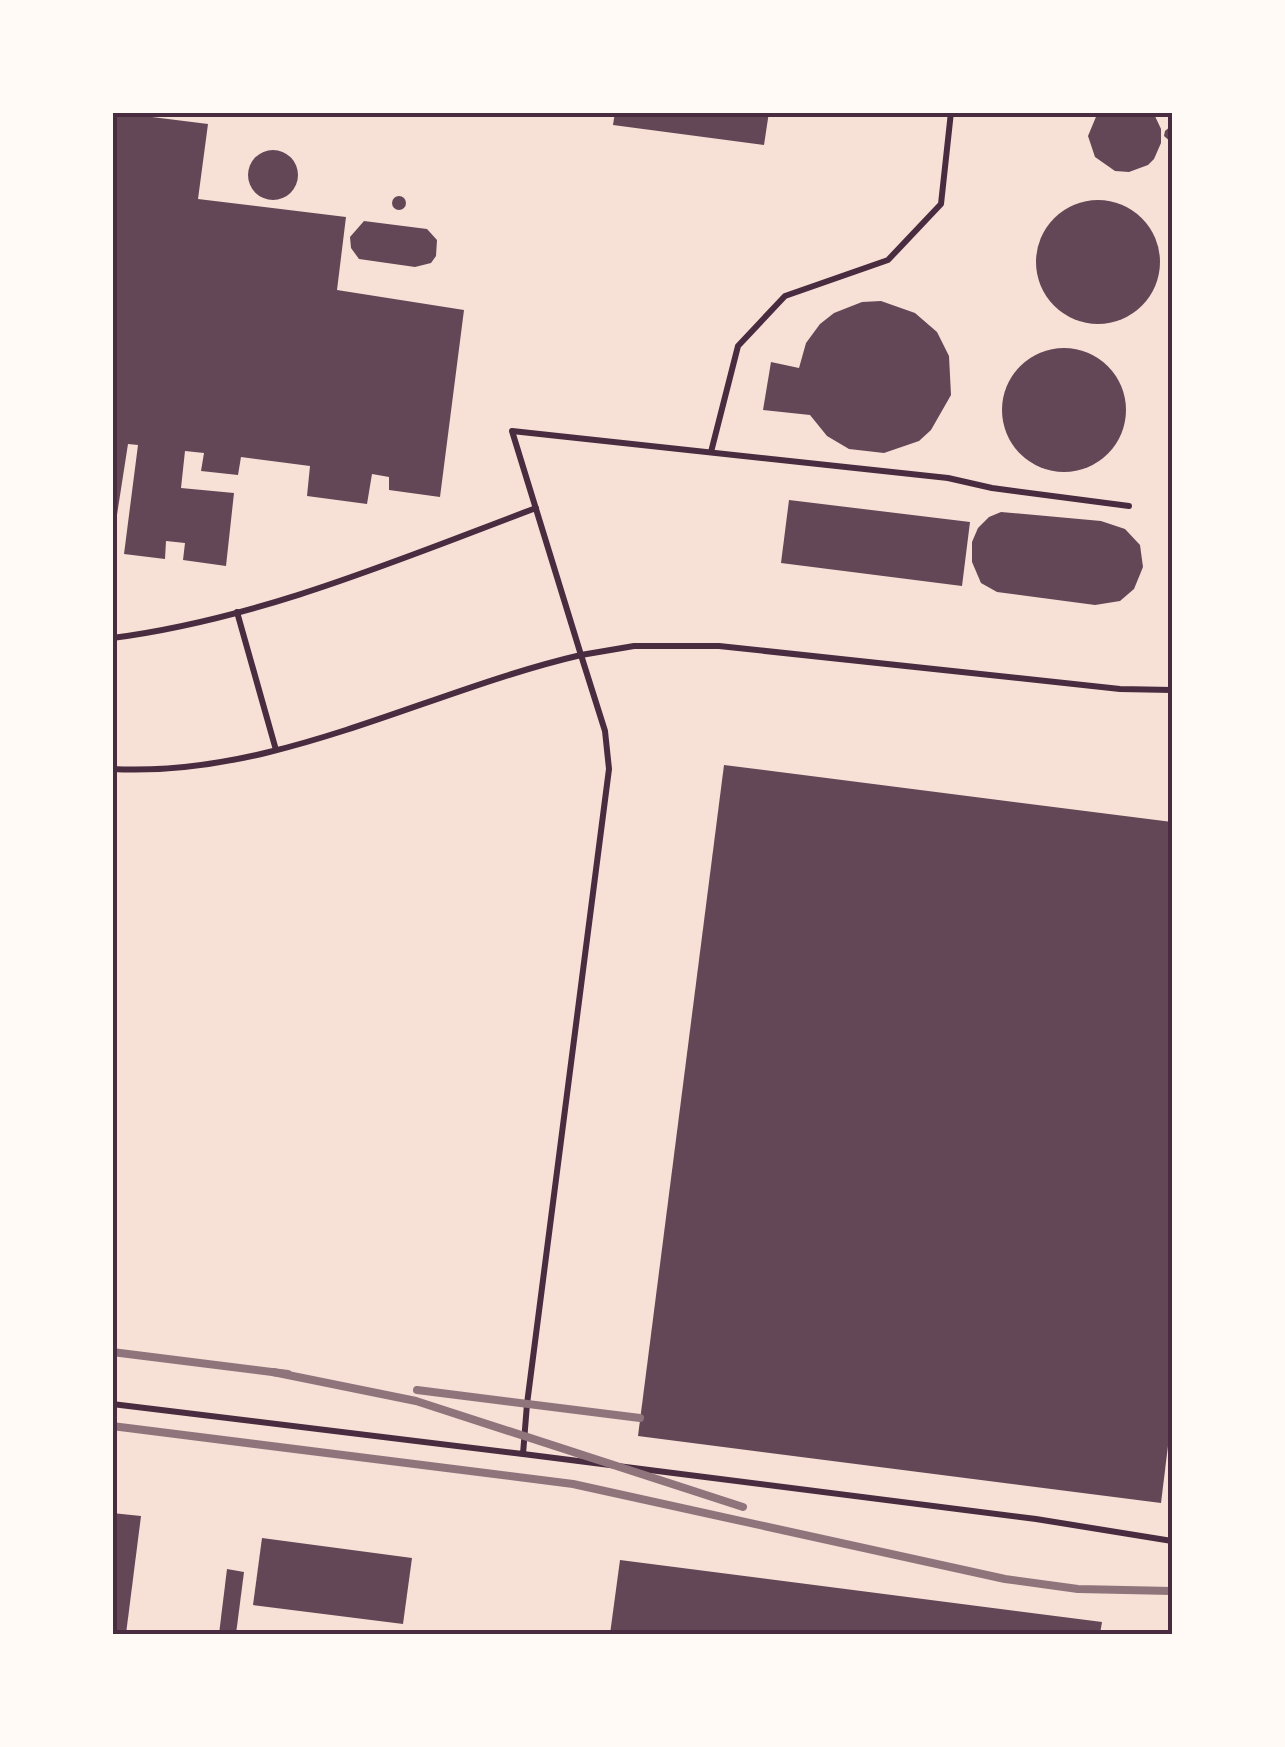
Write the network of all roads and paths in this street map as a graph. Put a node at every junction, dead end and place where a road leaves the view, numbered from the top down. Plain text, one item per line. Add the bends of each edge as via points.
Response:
1 (951, 112) edge
2 (711, 452) junction
3 (1129, 506) dead end
4 (536, 508) junction
5 (237, 612) junction
6 (112, 638) edge
7 (580, 655) junction
8 (1172, 690) edge
9 (276, 750) junction
10 (112, 769) edge
11 (112, 1404) edge
12 (523, 1454) junction
13 (1172, 1541) edge

1 - 2 lane via 941,204 888,260 785,296 738,346
2 - 3 lane
2 - 4 lane via 512,431
4 - 5 lane via 352,578
4 - 7 lane
5 - 6 lane
5 - 9 lane
7 - 8 lane via 634,646 719,646
7 - 9 lane
7 - 12 lane via 610,769
9 - 10 lane via 196,766
11 - 12 lane
12 - 13 lane

